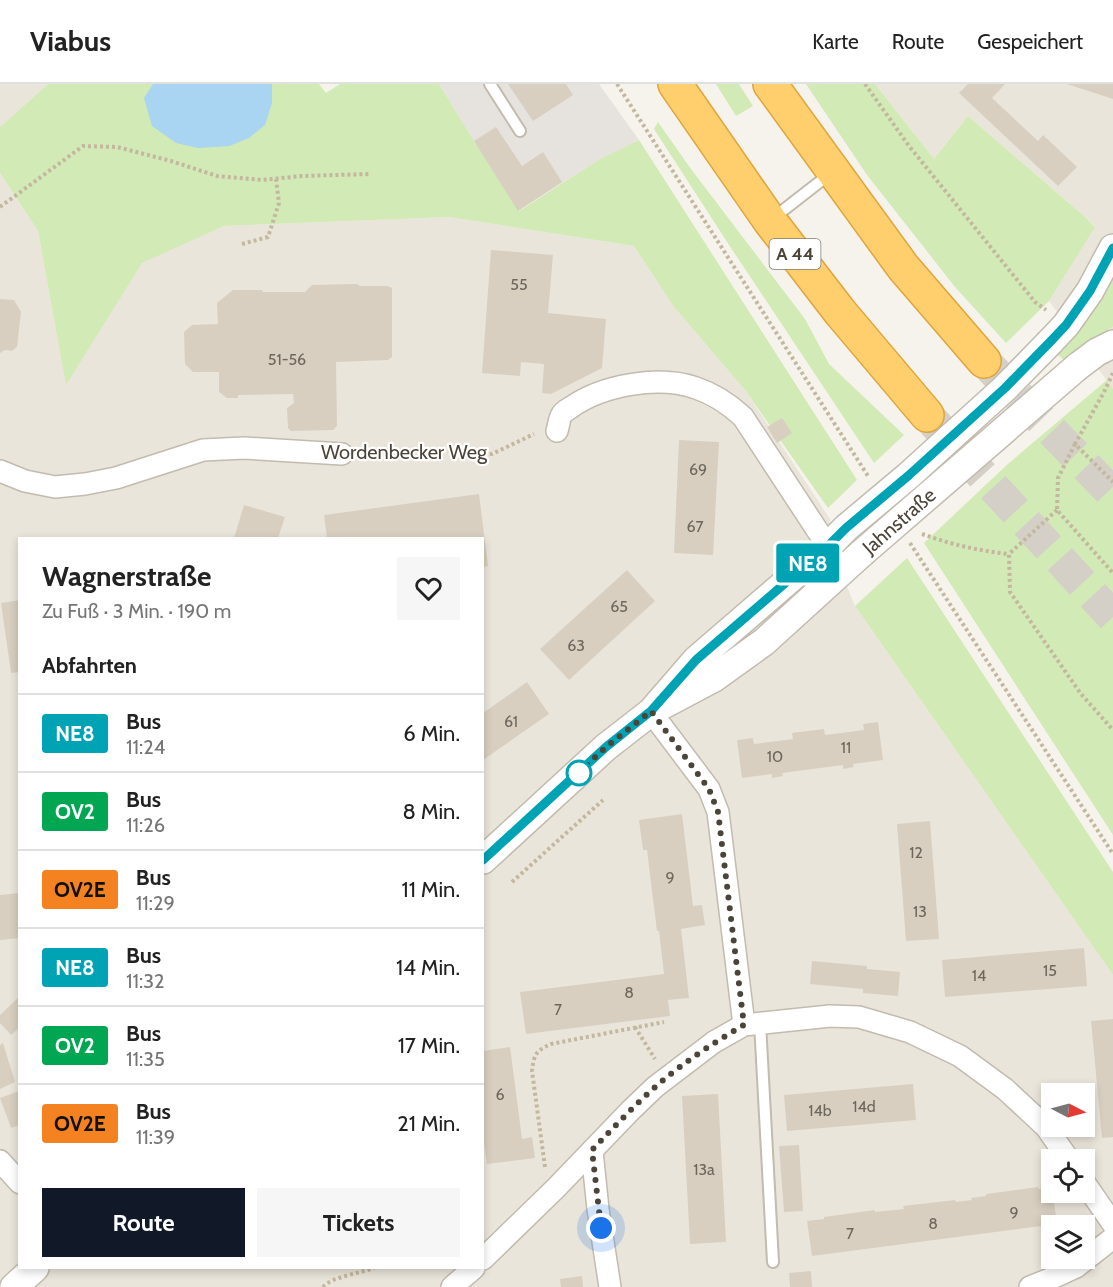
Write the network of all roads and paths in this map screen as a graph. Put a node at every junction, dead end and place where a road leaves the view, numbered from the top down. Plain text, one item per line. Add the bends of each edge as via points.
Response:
1 (490, 84) edge
2 (616, 84) edge
3 (675, 84) edge
4 (770, 84) edge
5 (865, 84) edge
6 (520, 131) dead end
7 (656, 145) dead end
8 (833, 172) junction
9 (370, 174) dead end
10 (276, 179) junction
11 (0, 207) edge
12 (770, 221) junction
13 (242, 244) dead end
14 (1113, 248) edge
15 (1049, 312) dead end
16 (1113, 344) edge
17 (984, 361) tunnel mouth
18 (1113, 373) edge
19 (927, 415) tunnel mouth
20 (557, 430) joint
21 (1075, 444) junction
22 (342, 453) joint
23 (0, 471) edge
24 (1113, 482) edge
25 (1057, 510) junction
26 (919, 533) dead end
27 (836, 537) junction
28 (914, 537) dead end
29 (909, 540) dead end
30 (1009, 554) junction
31 (841, 572) junction
32 (1113, 573) edge
33 (651, 711) junction
34 (1113, 730) edge
35 (603, 800) dead end
36 (484, 859) edge
37 (512, 882) dead end
38 (664, 1022) dead end
39 (752, 1024) junction
40 (636, 1027) junction
41 (656, 1059) dead end
42 (1061, 1149) edge
43 (592, 1150) junction
44 (0, 1161) edge
45 (546, 1171) dead end
46 (18, 1181) edge
47 (1095, 1198) edge
48 (1113, 1224) edge
49 (1113, 1238) edge
50 (484, 1258) edge
51 (773, 1262) dead end
52 (34, 1269) edge
53 (371, 1269) edge
54 (473, 1269) edge
55 (14, 1287) edge
56 (323, 1287) edge
57 (453, 1287) edge
58 (610, 1287) edge
59 (1030, 1287) edge

1 - 6 lane
2 - 7 path
3 - 12 highway, A 44
4 - 8 highway
5 - 15 path via 909,146 1035,302
8 - 12 lane
8 - 17 highway via 903,267
9 - 10 path
10 - 11 path via 217,176 117,147 83,147
10 - 13 path via 279,202 268,237
12 - 19 highway, A 44
14 - 27 street, Jahnstraße, bridge via 1090,291 1050,342 1005,388
16 - 31 street, Jahnstraße, bridge via 1077,367
18 - 21 path
20 - 22 path, Wordenbecker Weg via 537,433 492,454 426,448
20 - 27 street via 562,414 580,401 618,387 657,382 694,387 729,404 743,417 822,536
21 - 24 path
21 - 25 path via 1058,478
22 - 23 street, Wordenbecker Weg via 202,450 116,478 56,487
25 - 30 path
25 - 32 path
26 - 30 path via 952,545
27 - 31 street
27 - 33 street, Jahnstraße via 696,660
28 - 29 path
30 - 34 path via 1010,592 1081,694
31 - 33 street, Jahnstraße via 764,642 714,678
33 - 36 street, Jahnstraße
33 - 39 street via 709,789 718,812
35 - 37 path
38 - 40 path
39 - 42 street via 859,1017 910,1032 960,1056 1005,1089 1046,1127
39 - 43 street via 714,1042 656,1087
39 - 51 lane
40 - 41 path
40 - 45 path via 550,1044 533,1057
43 - 50 street
43 - 58 street
44 - 46 street
47 - 48 street
49 - 59 street via 1077,1267
52 - 55 street
53 - 56 path via 328,1281
54 - 57 street

